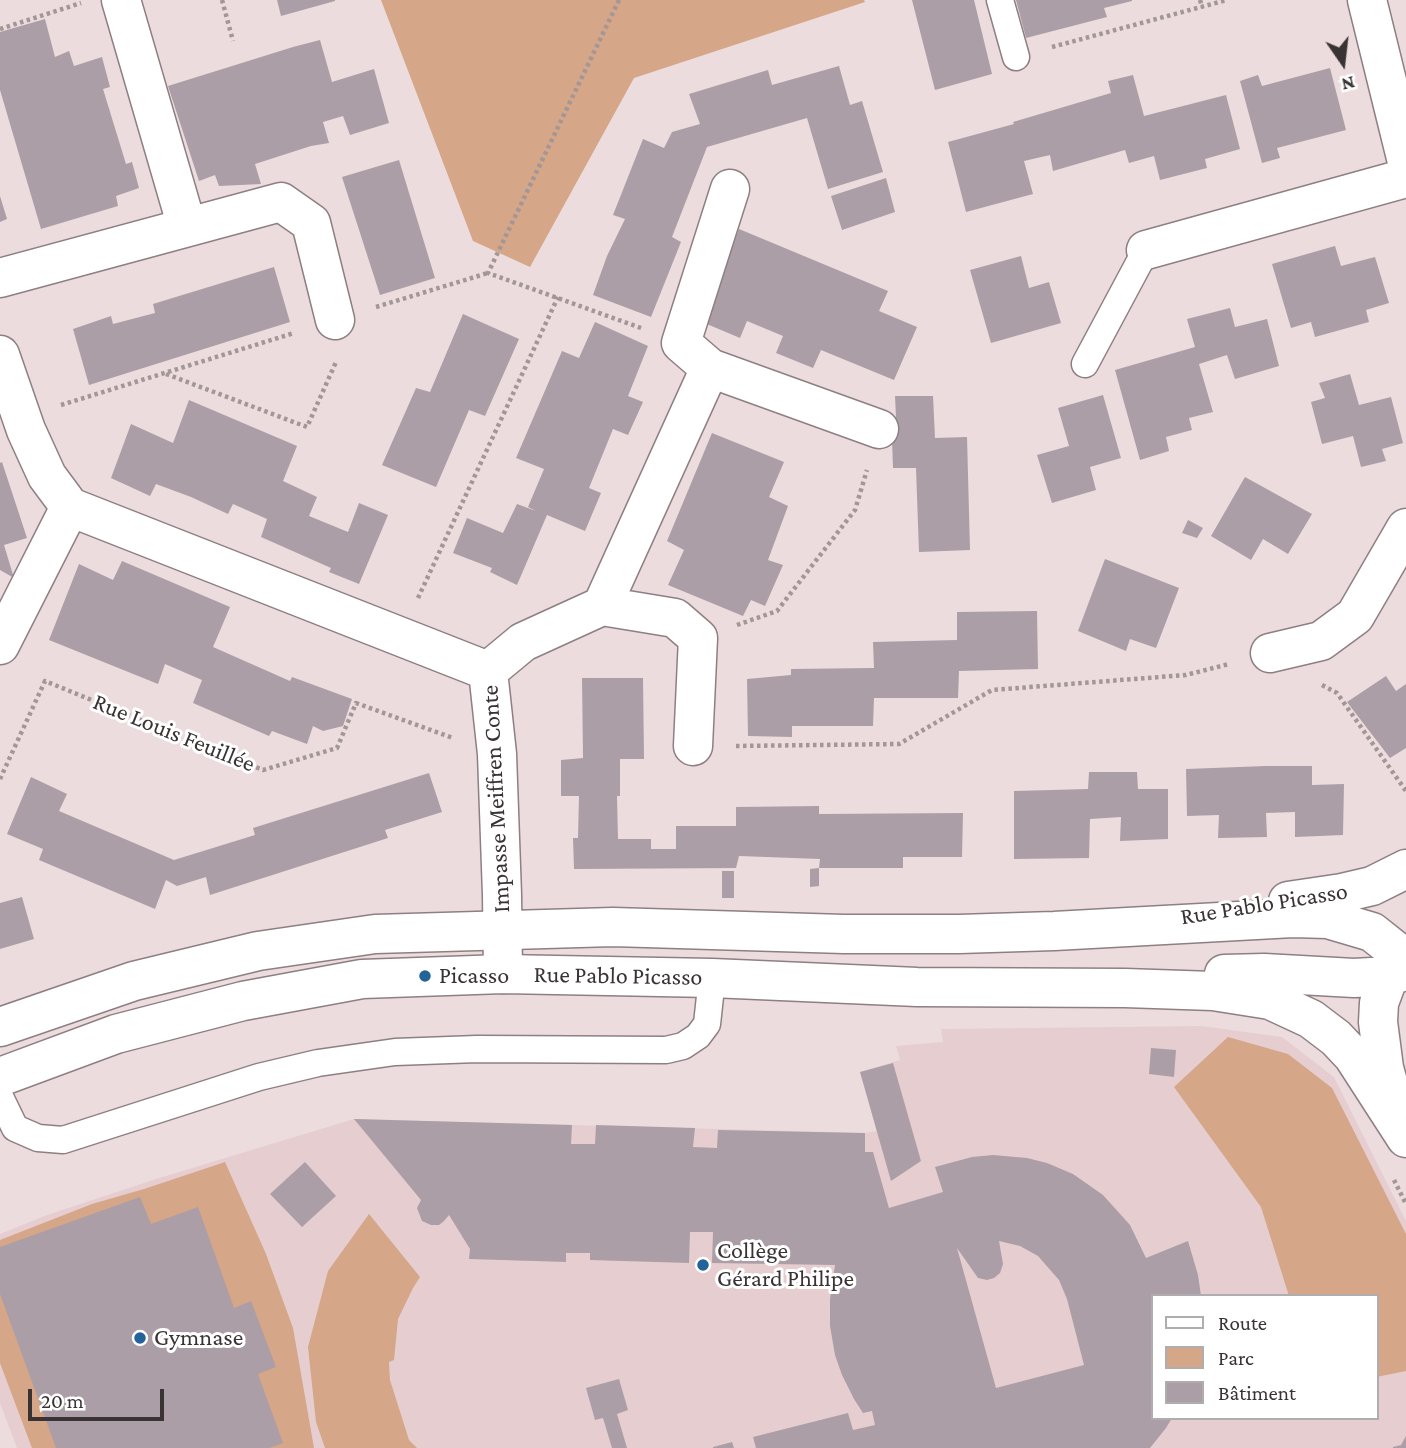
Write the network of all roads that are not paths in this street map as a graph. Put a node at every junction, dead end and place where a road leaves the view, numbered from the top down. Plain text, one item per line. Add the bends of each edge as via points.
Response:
1 (121, 0) edge
2 (1000, 0) edge
3 (1367, 0) edge
4 (1016, 57) road end
5 (1406, 158) edge
6 (1406, 178) edge
7 (730, 189) dead end
8 (187, 227) junction
9 (1146, 250) joint
10 (0, 278) edge
11 (338, 336) road end
12 (0, 355) edge
13 (1085, 364) dead end
14 (710, 368) junction
15 (878, 429) road end
16 (71, 507) junction
17 (1406, 528) edge
18 (602, 606) junction
19 (0, 645) edge
20 (1270, 653) road end
21 (488, 671) junction
22 (693, 746) road end
23 (1406, 869) edge
24 (1118, 927) junction
25 (503, 929) junction
26 (1402, 962) edge
27 (503, 974) junction
28 (712, 978) junction
29 (1125, 988) junction
30 (0, 1027) edge
31 (0, 1077) edge
32 (0, 1097) edge
33 (1406, 1132) edge
34 (1406, 1138) edge

1 - 8 street
2 - 4 lane
3 - 5 street
6 - 9 street
7 - 14 street via 681,343
8 - 10 street
8 - 11 street via 281,202 311,223
9 - 13 lane
12 - 16 street via 47,476
14 - 15 street
14 - 18 street
16 - 19 street
16 - 21 street
17 - 20 street via 1355,616 1321,641
18 - 21 street, Impasse Meiffren Conte via 523,642
18 - 22 street via 675,618 698,638
21 - 25 street, Impasse Meiffren Conte via 497,754
23 - 24 street, Rue Pablo Picasso via 1372,886 1342,893
24 - 25 street, Rue Pablo Picasso via 959,934
24 - 26 street, Rue Pablo Picasso via 1328,919 1372,932
25 - 27 street, Impasse Meiffren Conte
25 - 30 street, Rue Pablo Picasso via 375,934 258,951 134,981
26 - 29 street, Rue Pablo Picasso via 1354,978 1199,975
26 - 33 street via 1379,1003 1378,1022 1384,1068
27 - 28 street, Rue Pablo Picasso
27 - 31 street, Rue Pablo Picasso via 362,979 243,1001 116,1034
28 - 29 street, Rue Pablo Picasso via 917,988
28 - 32 lane via 707,1024 684,1046 666,1050 395,1052 318,1063 259,1077 63,1140 38,1138 15,1128
29 - 34 street, Rue Pablo Picasso via 1213,990 1270,1000 1311,1019 1353,1056

